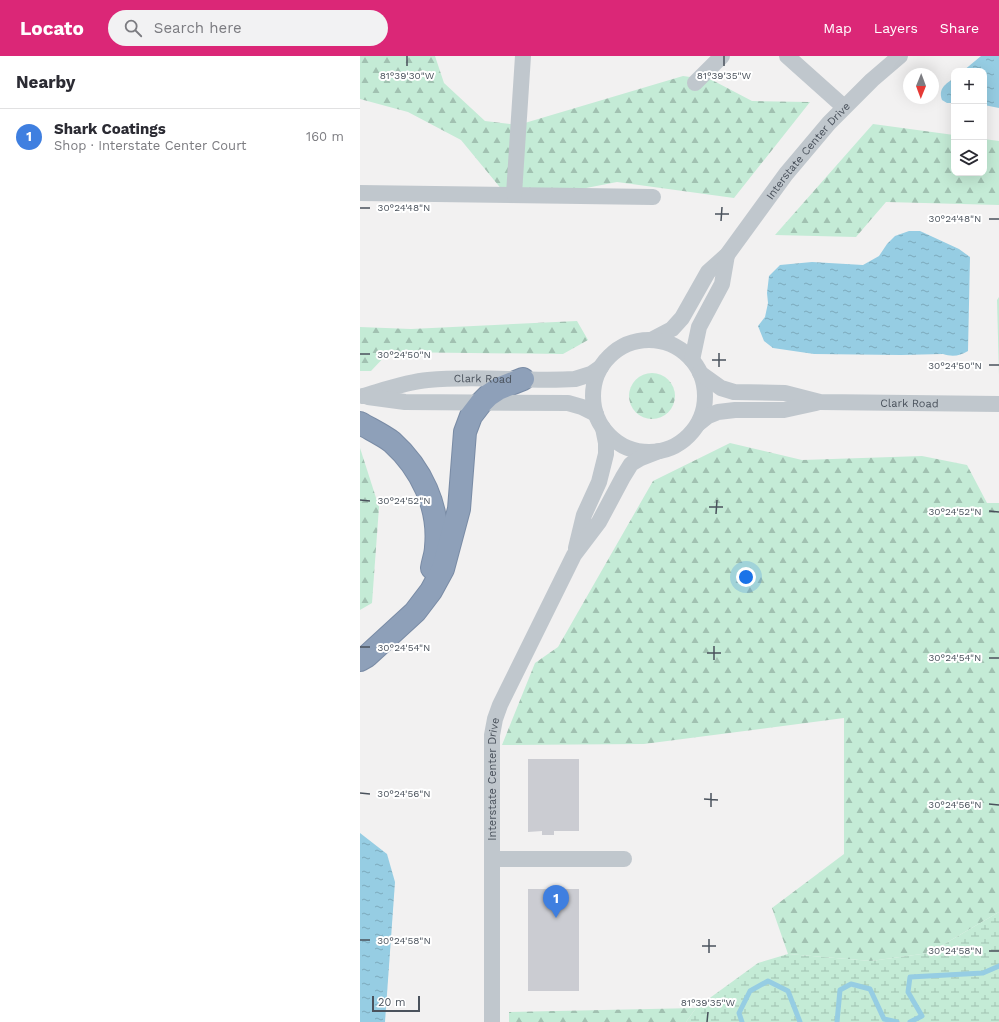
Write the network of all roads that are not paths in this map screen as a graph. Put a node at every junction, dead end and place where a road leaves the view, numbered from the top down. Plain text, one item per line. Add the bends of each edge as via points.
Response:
1 (523, 56) edge
2 (722, 56) edge
3 (787, 56) edge
4 (900, 56) edge
5 (695, 83) dead end
6 (844, 107) junction
7 (360, 193) edge
8 (514, 194) junction
9 (653, 196) dead end
10 (726, 255) junction
11 (652, 340) junction
12 (696, 366) junction
13 (601, 367) junction
14 (523, 379) junction
15 (361, 396) edge
16 (820, 402) junction
17 (481, 403) junction
18 (999, 404) edge
19 (600, 421) junction
20 (360, 423) edge
21 (698, 424) junction
22 (659, 451) junction
23 (574, 555) junction
24 (415, 612) junction
25 (360, 660) edge
26 (492, 859) junction
27 (624, 859) dead end
28 (492, 1022) edge

1 - 8 street
2 - 5 street
3 - 6 street
4 - 6 street, Interstate Center Drive
6 - 10 street, Interstate Center Drive via 786,174
7 - 8 street
8 - 9 street
10 - 11 street, Interstate Center Drive via 708,272 682,318 672,329
10 - 12 street, Interstate Center Drive via 722,284 698,327
11 - 12 street via 667,343 681,350
11 - 13 street via 623,347
12 - 16 street, Clark Road via 721,388 734,392 785,393
12 - 21 street via 705,390 704,408
13 - 14 street, Clark Road via 591,374 575,379
13 - 19 street via 595,382 593,398
14 - 15 street, Clark Road via 428,380
14 - 17 highway via 498,389
15 - 17 street, Clark Road via 405,402
16 - 18 street, Clark Road
16 - 21 street, Clark Road via 784,410 718,412
17 - 19 street, Clark Road via 568,403 582,407
17 - 24 highway via 471,416 465,432 459,509 443,569
19 - 22 street via 614,440 628,448 643,452
19 - 23 street, Interstate Center Drive via 606,454 584,515
20 - 24 highway via 390,441 405,455 428,489 435,516 436,546 432,568
21 - 22 street via 688,437 674,446
22 - 23 street, Interstate Center Drive via 632,464 599,522
23 - 26 street, Interstate Center Drive via 495,719 492,736
24 - 25 highway
26 - 27 street
26 - 28 street, Interstate Center Drive

